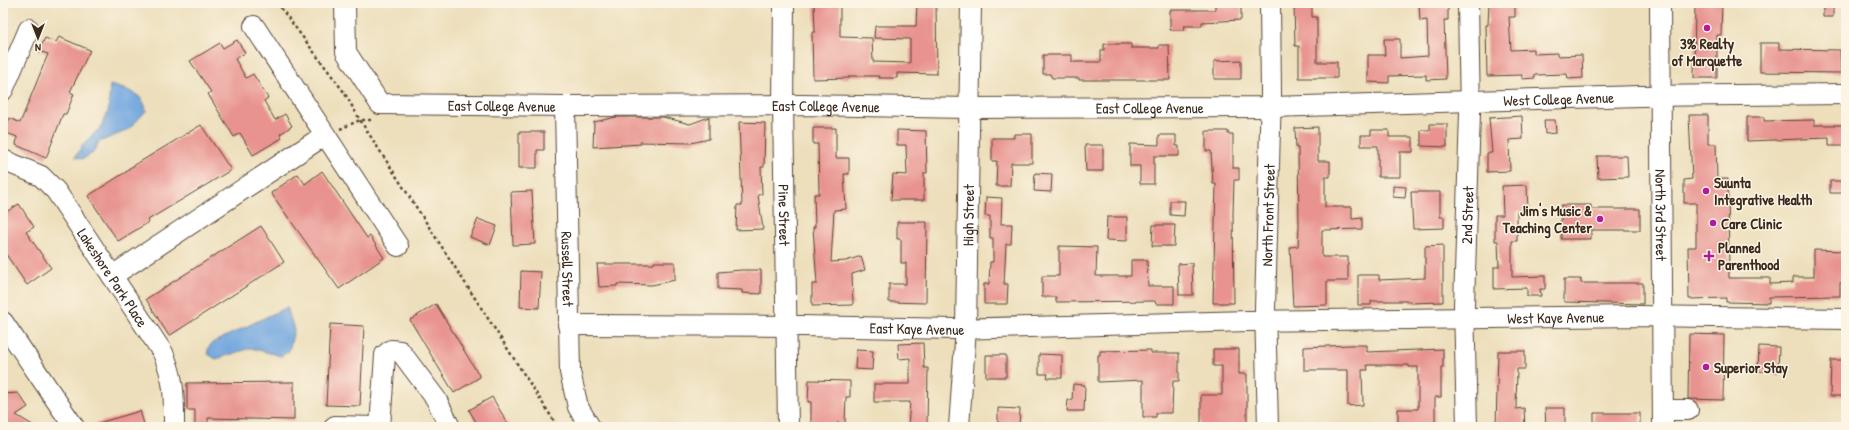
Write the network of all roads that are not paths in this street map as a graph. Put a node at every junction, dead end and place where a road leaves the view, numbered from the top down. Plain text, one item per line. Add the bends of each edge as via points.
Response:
1 (345, 3) edge
2 (784, 3) edge
3 (971, 3) edge
4 (1270, 3) edge
5 (1468, 3) edge
6 (1660, 3) edge
7 (254, 26) dead end
8 (29, 29) dead end
9 (3, 90) edge
10 (1846, 94) edge
11 (1660, 96) junction
12 (1469, 101) junction
13 (783, 105) junction
14 (565, 106) junction
15 (1270, 107) junction
16 (968, 108) junction
17 (325, 135) junction
18 (3, 160) edge
19 (398, 246) dead end
20 (112, 276) junction
21 (1662, 316) junction
22 (1464, 319) junction
23 (1846, 319) edge
24 (1266, 321) junction
25 (3, 322) edge
26 (568, 325) junction
27 (787, 326) junction
28 (966, 328) junction
29 (1688, 410) dead end
30 (1663, 418) edge
31 (335, 426) edge
32 (74, 427) edge
33 (174, 427) edge
34 (375, 427) edge
35 (380, 427) edge
36 (448, 427) edge
37 (590, 427) edge
38 (788, 427) edge
39 (959, 427) edge
40 (1268, 427) edge
41 (1467, 427) edge

1 - 14 street, East College Avenue via 346,52 378,112
2 - 13 street, Pine Street
3 - 16 street, High Street
4 - 15 street, North Front Street
5 - 12 street, 2nd Street
6 - 11 street, North 3rd Street
7 - 17 street
8 - 9 street
10 - 11 street, West College Avenue
11 - 12 street, West College Avenue
11 - 21 street, North 3rd Street
12 - 15 street, West College Avenue
12 - 22 street, 2nd Street
13 - 14 street, East College Avenue
13 - 16 street, East College Avenue
13 - 27 street, Pine Street
14 - 26 street, Russell Street
15 - 16 street, East College Avenue
15 - 24 street, North Front Street
16 - 28 street, High Street
17 - 19 street
17 - 20 street
18 - 20 street, Lakeshore Park Place via 41,176 56,191
20 - 33 street, Lakeshore Park Place via 163,353 171,372 174,390
21 - 22 street, West Kaye Avenue
21 - 23 street, West Kaye Avenue via 1733,326
21 - 30 street, North 3rd Street
22 - 24 street, West Kaye Avenue
22 - 41 street, 2nd Street
24 - 28 street, East Kaye Avenue
24 - 40 street, North Front Street
25 - 32 street
26 - 27 street, East Kaye Avenue
26 - 37 street, Russell Street via 570,372 578,407
27 - 28 street, East Kaye Avenue
27 - 38 street, Pine Street
28 - 39 street, High Street
29 - 30 street
31 - 34 street
35 - 36 street via 385,354 391,350 400,351 436,399

